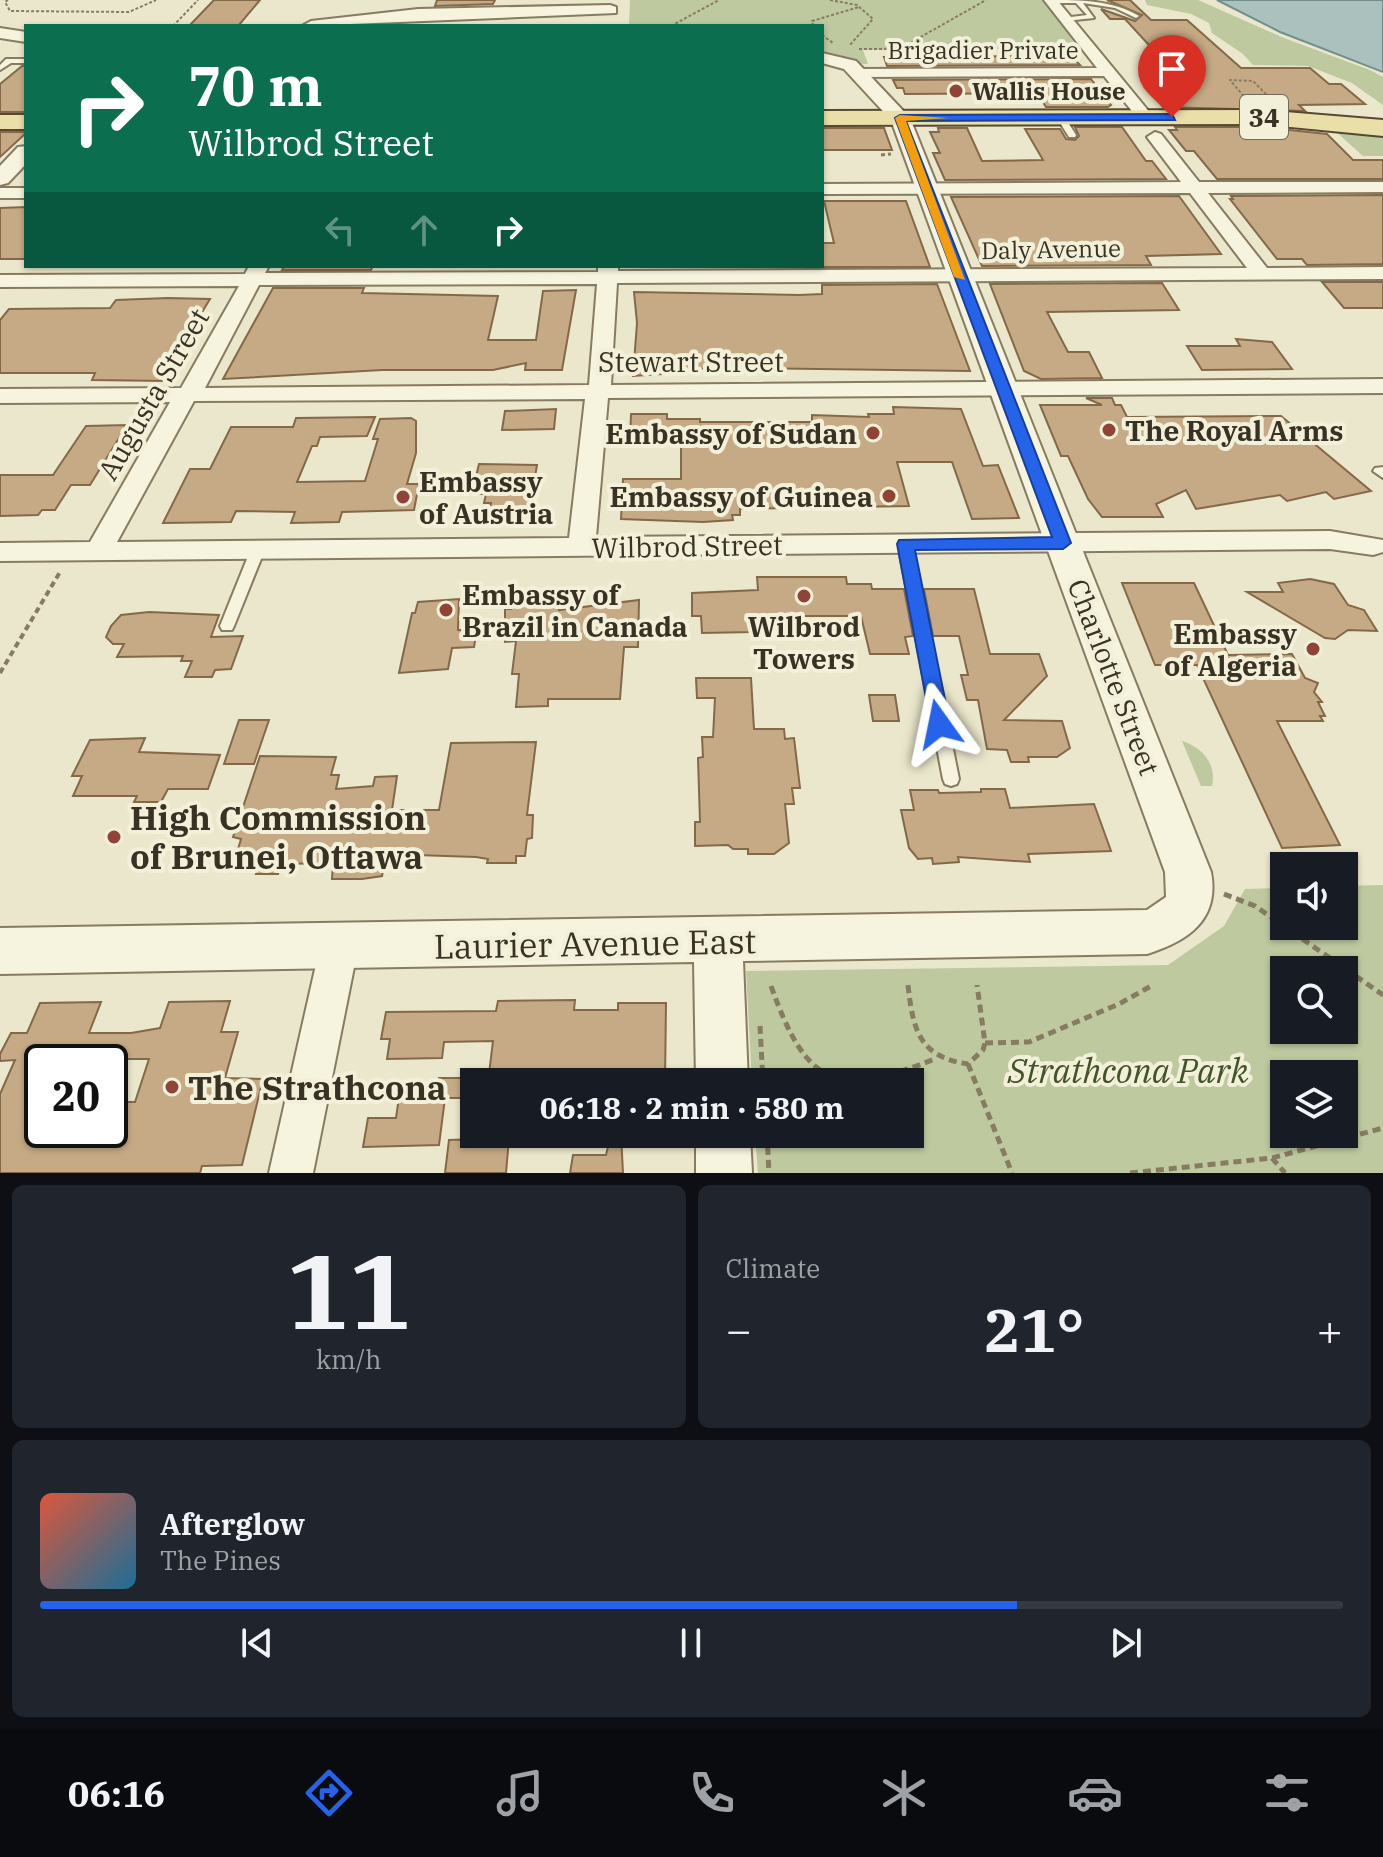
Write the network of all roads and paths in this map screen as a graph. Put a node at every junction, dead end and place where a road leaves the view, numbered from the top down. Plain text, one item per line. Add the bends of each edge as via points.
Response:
1 (8, 0) edge
2 (156, 0) edge
3 (198, 0) edge
4 (719, 0) edge
5 (830, 0) edge
6 (986, 0) edge
7 (1050, 1) edge
8 (1078, 1) edge
9 (862, 3) dead end
10 (858, 6) junction
11 (610, 12) edge
12 (1136, 16) dead end
13 (1065, 19) junction
14 (175, 24) edge
15 (329, 24) edge
16 (675, 24) edge
17 (813, 24) edge
18 (0, 33) edge
19 (24, 37) edge
20 (901, 48) junction
21 (1089, 48) junction
22 (840, 53) edge
23 (24, 61) edge
24 (0, 68) edge
25 (1107, 72) junction
26 (858, 73) junction
27 (1248, 101) dead end
28 (1273, 102) dead end
29 (824, 118) edge
30 (900, 118) junction
31 (0, 122) edge
32 (24, 122) edge
33 (1150, 127) junction
34 (1383, 128) edge
35 (24, 154) edge
36 (0, 178) edge
37 (1194, 187) junction
38 (1383, 187) edge
39 (824, 189) edge
40 (927, 189) junction
41 (0, 193) edge
42 (24, 193) edge
43 (608, 272) edge
44 (255, 273) edge
45 (1261, 273) junction
46 (1383, 273) edge
47 (960, 276) junction
48 (0, 281) edge
49 (1383, 386) edge
50 (1004, 388) junction
51 (598, 391) junction
52 (188, 394) junction
53 (0, 396) edge
54 (1063, 543) junction
55 (1378, 543) edge
56 (905, 544) junction
57 (582, 547) junction
58 (258, 549) junction
59 (98, 551) junction
60 (0, 552) edge
61 (65, 563) dead end
62 (227, 626) dead end
63 (0, 673) edge
64 (951, 779) dead end
65 (1237, 898) dead end
66 (1185, 913) joint
67 (718, 942) junction
68 (339, 947) junction
69 (0, 951) edge
70 (908, 985) dead end
71 (977, 985) dead end
72 (771, 986) dead end
73 (1151, 986) dead end
74 (1383, 995) edge
75 (759, 1012) dead end
76 (985, 1043) junction
77 (937, 1058) junction
78 (968, 1064) junction
79 (722, 1068) edge
80 (762, 1068) edge
81 (1383, 1128) edge
82 (723, 1148) edge
83 (768, 1148) edge
84 (1272, 1158) junction
85 (291, 1173) edge
86 (724, 1173) edge
87 (769, 1173) edge
88 (1012, 1173) edge
89 (1130, 1173) edge
90 (1285, 1173) edge

1 - 2 path via 10,11 54,12 129,12
3 - 14 path
4 - 16 path
5 - 10 path
6 - 20 path
7 - 8 lane
7 - 13 street
8 - 12 lane via 1109,0
8 - 13 lane via 1092,17
9 - 10 path
10 - 17 path
10 - 22 path via 873,21
11 - 15 street via 418,14
13 - 21 street
18 - 19 street
20 - 21 path
20 - 22 path
21 - 25 street
22 - 26 street, Charlotte Street
23 - 24 lane via 9,61
25 - 26 street, Brigadier Private
25 - 33 street
26 - 30 street, Charlotte Street
27 - 28 path via 1230,80 1253,81
29 - 30 main road, 34
30 - 33 main road, 34
30 - 40 street, Charlotte Street
31 - 32 main road
33 - 34 main road, 34 via 1286,118
33 - 37 street
35 - 36 street
37 - 38 street
37 - 40 street
37 - 45 street
39 - 40 street
40 - 47 street, Charlotte Street
41 - 42 street
43 - 44 street, Daly Avenue
43 - 47 street, Daly Avenue
43 - 51 street
44 - 48 street, Daly Avenue
44 - 52 street, Augusta Street
45 - 46 street, Daly Avenue
45 - 47 street, Daly Avenue
47 - 50 street, Charlotte Street
49 - 50 street, Stewart Street
50 - 51 street, Stewart Street
50 - 54 street, Charlotte Street
51 - 52 street, Stewart Street
51 - 57 street
52 - 53 street, Stewart Street
52 - 59 street, Augusta Street
54 - 55 street, Wilbrod Street
54 - 56 street, Wilbrod Street
54 - 66 street, Charlotte Street via 1188,872 1191,901
56 - 57 street, Wilbrod Street
56 - 64 lane
57 - 58 street, Wilbrod Street
58 - 59 street, Wilbrod Street
58 - 62 lane
59 - 60 street, Wilbrod Street
61 - 63 path
65 - 74 path
66 - 67 street, Laurier Avenue East via 1176,922 1147,932
67 - 68 street, Laurier Avenue East
67 - 79 street
68 - 69 street, Laurier Avenue East
68 - 85 street
70 - 77 path via 914,1025
71 - 76 path
72 - 77 path via 794,1045 807,1063 831,1078 860,1081
73 - 76 path via 1029,1042
75 - 80 path
76 - 78 path
77 - 78 path
78 - 88 path
81 - 84 path
82 - 86 street
83 - 87 path
84 - 89 path
84 - 90 path

